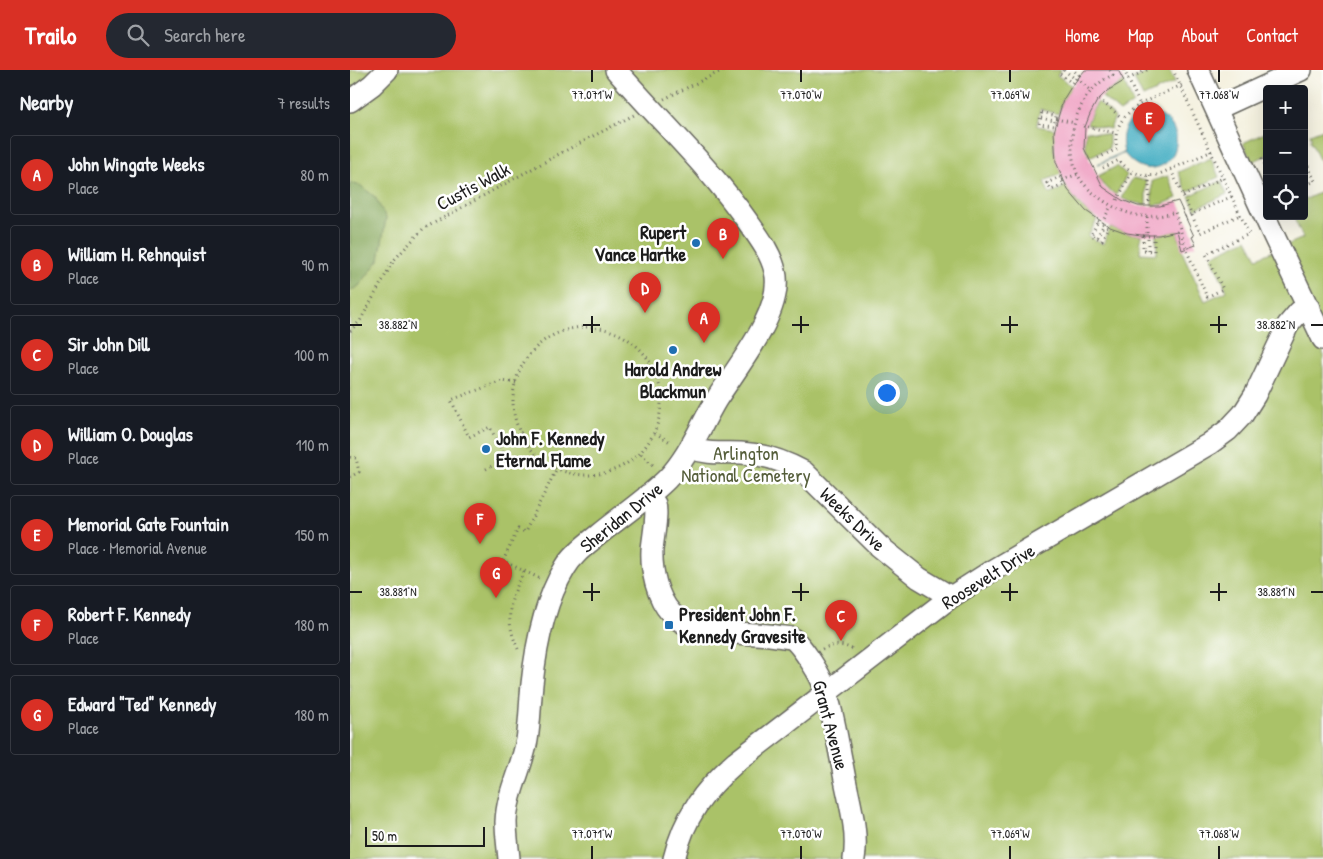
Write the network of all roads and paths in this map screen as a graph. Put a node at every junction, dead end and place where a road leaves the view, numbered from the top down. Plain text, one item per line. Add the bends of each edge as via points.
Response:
1 (387, 70) edge
2 (616, 70) edge
3 (723, 70) edge
4 (1064, 70) edge
5 (1073, 70) edge
6 (1110, 70) edge
7 (1124, 70) edge
8 (1147, 70) edge
9 (1173, 70) edge
10 (1301, 70) edge
11 (1193, 76) edge
12 (1076, 78) junction
13 (1128, 79) junction
14 (1180, 86) junction
15 (1091, 91) junction
16 (1099, 99) dead end
17 (350, 101) edge
18 (654, 104) junction
19 (1140, 105) junction
20 (1216, 109) junction
21 (1041, 118) dead end
22 (1122, 118) junction
23 (1075, 123) junction
24 (1083, 126) dead end
25 (1116, 133) junction
26 (1220, 147) dead end
27 (1210, 151) junction
28 (1098, 158) dead end
29 (1308, 167) edge
30 (1103, 168) dead end
31 (1171, 170) junction
32 (1132, 172) junction
33 (1078, 174) junction
34 (1149, 176) junction
35 (1223, 178) junction
36 (1062, 180) junction
37 (1308, 184) edge
38 (1236, 194) dead end
39 (1183, 196) junction
40 (1231, 196) junction
41 (1117, 200) dead end
42 (1111, 206) junction
43 (1149, 206) dead end
44 (1191, 214) junction
45 (1240, 215) junction
46 (1147, 217) junction
47 (1185, 217) dead end
48 (1102, 225) junction
49 (1148, 250) dead end
50 (1309, 308) junction
51 (350, 331) edge
52 (1323, 339) edge
53 (516, 384) junction
54 (522, 432) junction
55 (655, 433) junction
56 (498, 443) junction
57 (683, 446) junction
58 (641, 454) junction
59 (350, 457) edge
60 (654, 466) dead end
61 (486, 468) dead end
62 (556, 470) junction
63 (350, 477) edge
64 (648, 495) junction
65 (524, 572) junction
66 (544, 581) dead end
67 (951, 597) junction
68 (520, 654) dead end
69 (826, 694) junction
70 (509, 859) edge
71 (674, 859) edge
72 (854, 859) edge

1 - 17 street
2 - 18 street, Sheridan Drive
3 - 18 path, Custis Walk
4 - 12 path
5 - 12 path via 1079,75
6 - 15 path via 1113,75
7 - 13 path
8 - 13 path
9 - 14 path
10 - 20 street
11 - 14 path
11 - 20 street
12 - 15 path
13 - 19 path
14 - 19 path
14 - 27 path
15 - 23 path via 1080,107
16 - 22 path
18 - 51 path, Custis Walk via 423,229 394,260 360,321
18 - 57 street, Sheridan Drive via 738,206 765,248 776,275 775,295 765,322 748,353
19 - 22 path
20 - 50 street
21 - 23 path
22 - 25 path
23 - 33 path via 1073,148
24 - 25 path
25 - 28 path via 1117,149
26 - 27 path
27 - 31 path
27 - 35 path
29 - 37 path via 1316,181
30 - 32 path via 1119,160
31 - 34 path
31 - 39 path
32 - 34 path
32 - 41 path
33 - 36 path
33 - 42 path via 1089,189
34 - 43 path
35 - 39 path
35 - 40 path
36 - 36 path via 1064,184 1051,190 1047,183 1060,177
38 - 40 path
39 - 44 path
40 - 44 path
40 - 45 path
42 - 46 path
42 - 48 path
44 - 45 path via 1200,233
44 - 47 path
45 - 46 path via 1249,234 1206,254 1223,289 1207,297 1186,249 1175,212
46 - 49 path
48 - 48 path via 1097,237 1091,234 1098,221
50 - 52 street
50 - 67 street, Roosevelt Drive via 1299,312 1288,325 1256,395 1228,430 1210,444
53 - 54 path via 513,408
53 - 55 path via 529,355 553,335 581,328 612,332 638,347 655,371 661,398
53 - 56 path via 502,381 451,400 469,437 490,427
54 - 56 path
54 - 62 path via 534,453
55 - 57 path
55 - 58 path
56 - 61 path via 506,459
57 - 64 street, Sheridan Drive via 683,461
57 - 67 street, Weeks Drive via 702,452 763,456 804,472 886,551 918,578
58 - 60 path
58 - 62 path via 624,466 605,473 580,475
59 - 63 path via 356,458 359,472
62 - 65 path via 525,532 518,530 503,561
64 - 69 street, Grant Avenue via 655,508 654,575 661,598 671,613 686,624 710,632 765,634 792,639 816,669
64 - 70 street, Sheridan Drive via 578,552 556,586 540,634 527,740 507,813
65 - 66 path
65 - 68 path via 509,610 511,630
67 - 69 street, Roosevelt Drive
69 - 71 street, Roosevelt Drive via 718,777 694,808
69 - 72 street, Grant Avenue via 853,822

